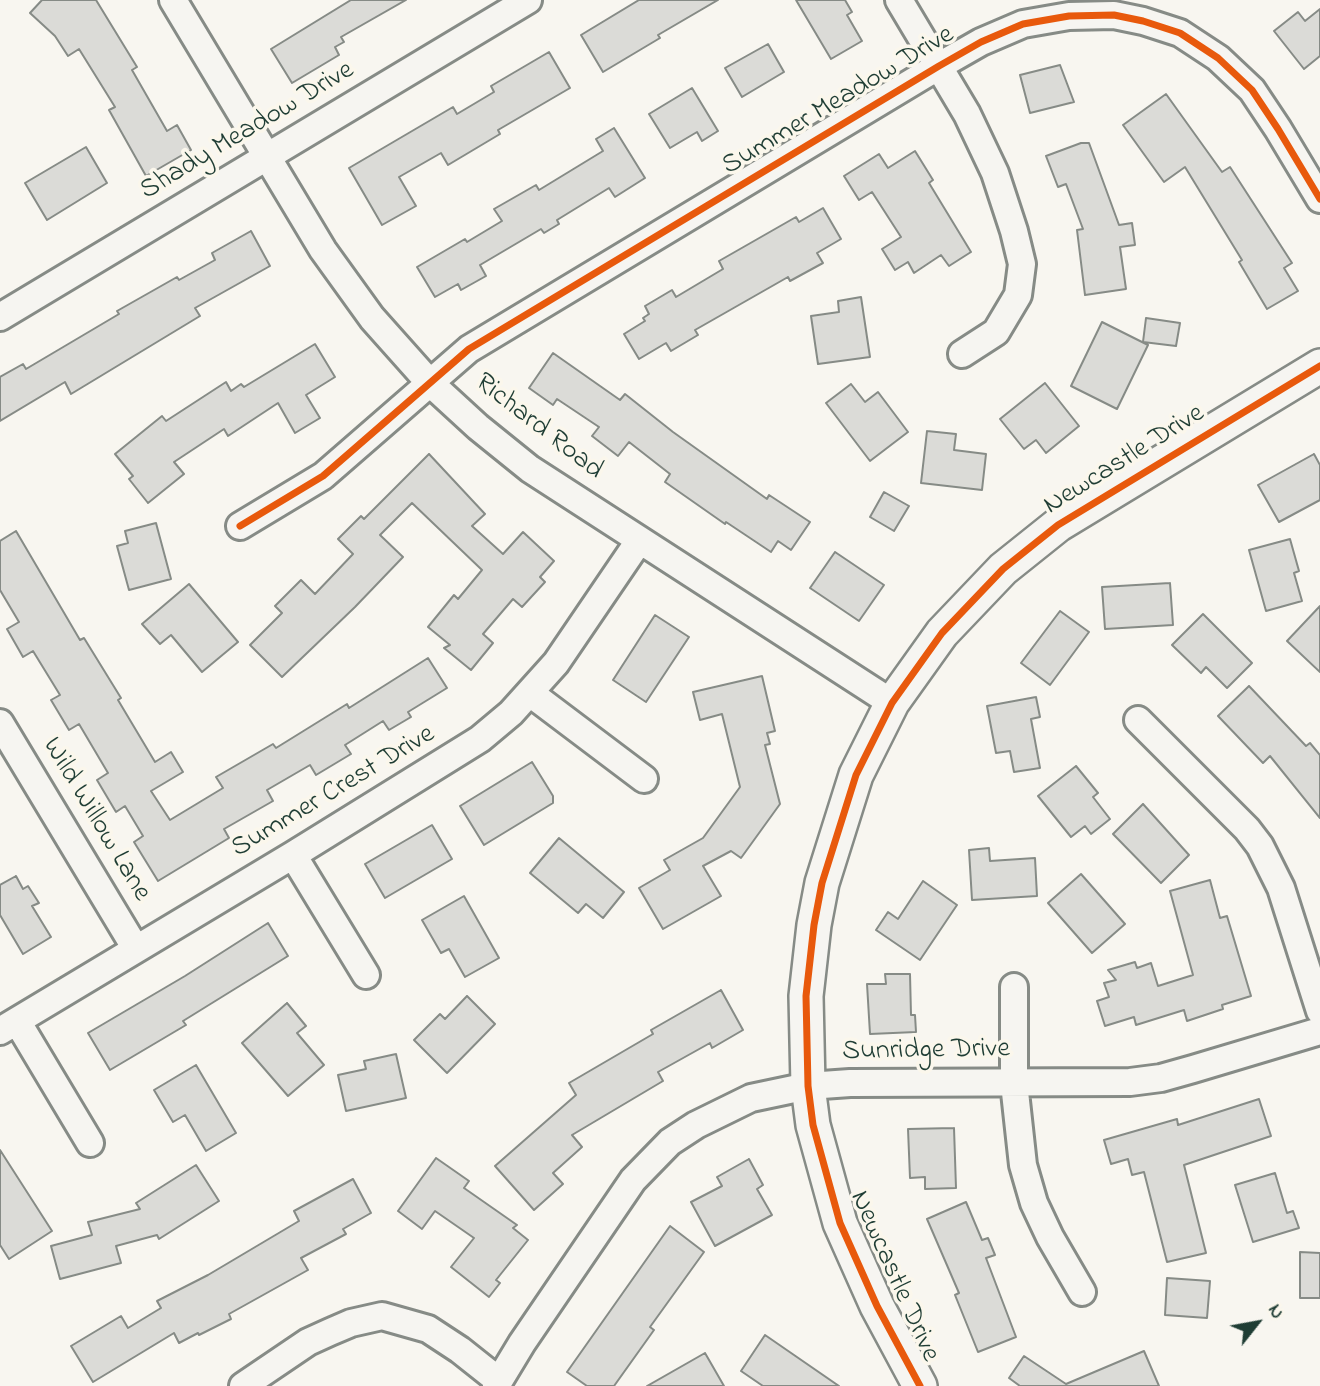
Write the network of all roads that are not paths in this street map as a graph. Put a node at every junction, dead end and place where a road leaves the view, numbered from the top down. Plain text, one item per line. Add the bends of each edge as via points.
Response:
1 (173, 0) edge
2 (528, 0) edge
3 (900, 0) edge
4 (1148, 10) edge
5 (939, 66) junction
6 (267, 158) junction
7 (1320, 199) edge
8 (0, 317) edge
9 (962, 354) dead end
10 (1320, 366) edge
11 (429, 382) junction
12 (240, 526) dead end
13 (639, 541) junction
14 (530, 693) junction
15 (892, 703) junction
16 (1138, 720) dead end
17 (0, 723) edge
18 (644, 779) dead end
19 (293, 855) junction
20 (136, 949) junction
21 (366, 975) dead end
22 (1014, 987) dead end
23 (1320, 1011) edge
24 (8, 1026) edge
25 (1320, 1031) edge
26 (1014, 1083) junction
27 (808, 1086) junction
28 (90, 1143) dead end
29 (1082, 1292) dead end
30 (498, 1383) edge
31 (243, 1386) edge
32 (920, 1386) edge

1 - 6 street, Richard Road
2 - 6 street, Shady Meadow Drive
3 - 5 street
4 - 5 street, Summer Meadow Drive via 1023,24
4 - 7 street, Summer Meadow Drive via 1219,58 1252,90
5 - 9 street via 995,173 1021,264 1018,295 996,332
5 - 11 street, Summer Meadow Drive via 469,349
6 - 8 street, Shady Meadow Drive
6 - 11 street, Richard Road via 337,270
10 - 15 street, Newcastle Drive via 1058,525 1003,569 942,633
11 - 12 street, Summer Meadow Drive via 323,476
11 - 13 street, Richard Road via 530,468
13 - 14 street, Summer Crest Drive via 575,637
13 - 15 street, Richard Road
14 - 18 street
14 - 19 street, Summer Crest Drive via 480,739
15 - 27 street, Newcastle Drive via 856,775 822,883 806,996
16 - 23 street via 1260,846 1281,888
17 - 20 street, Wild Willow Lane
19 - 20 street, Summer Crest Drive
19 - 21 street
20 - 24 street, Summer Crest Drive
22 - 26 street
24 - 28 street
25 - 26 street, Sunridge Drive via 1161,1078
26 - 27 street, Sunridge Drive
26 - 29 street via 1023,1164 1034,1203
27 - 30 street, Sunridge Drive via 732,1106 670,1142 652,1158
27 - 32 street, Newcastle Drive via 813,1125 840,1223
30 - 31 street via 428,1329 382,1316 351,1323 308,1342

